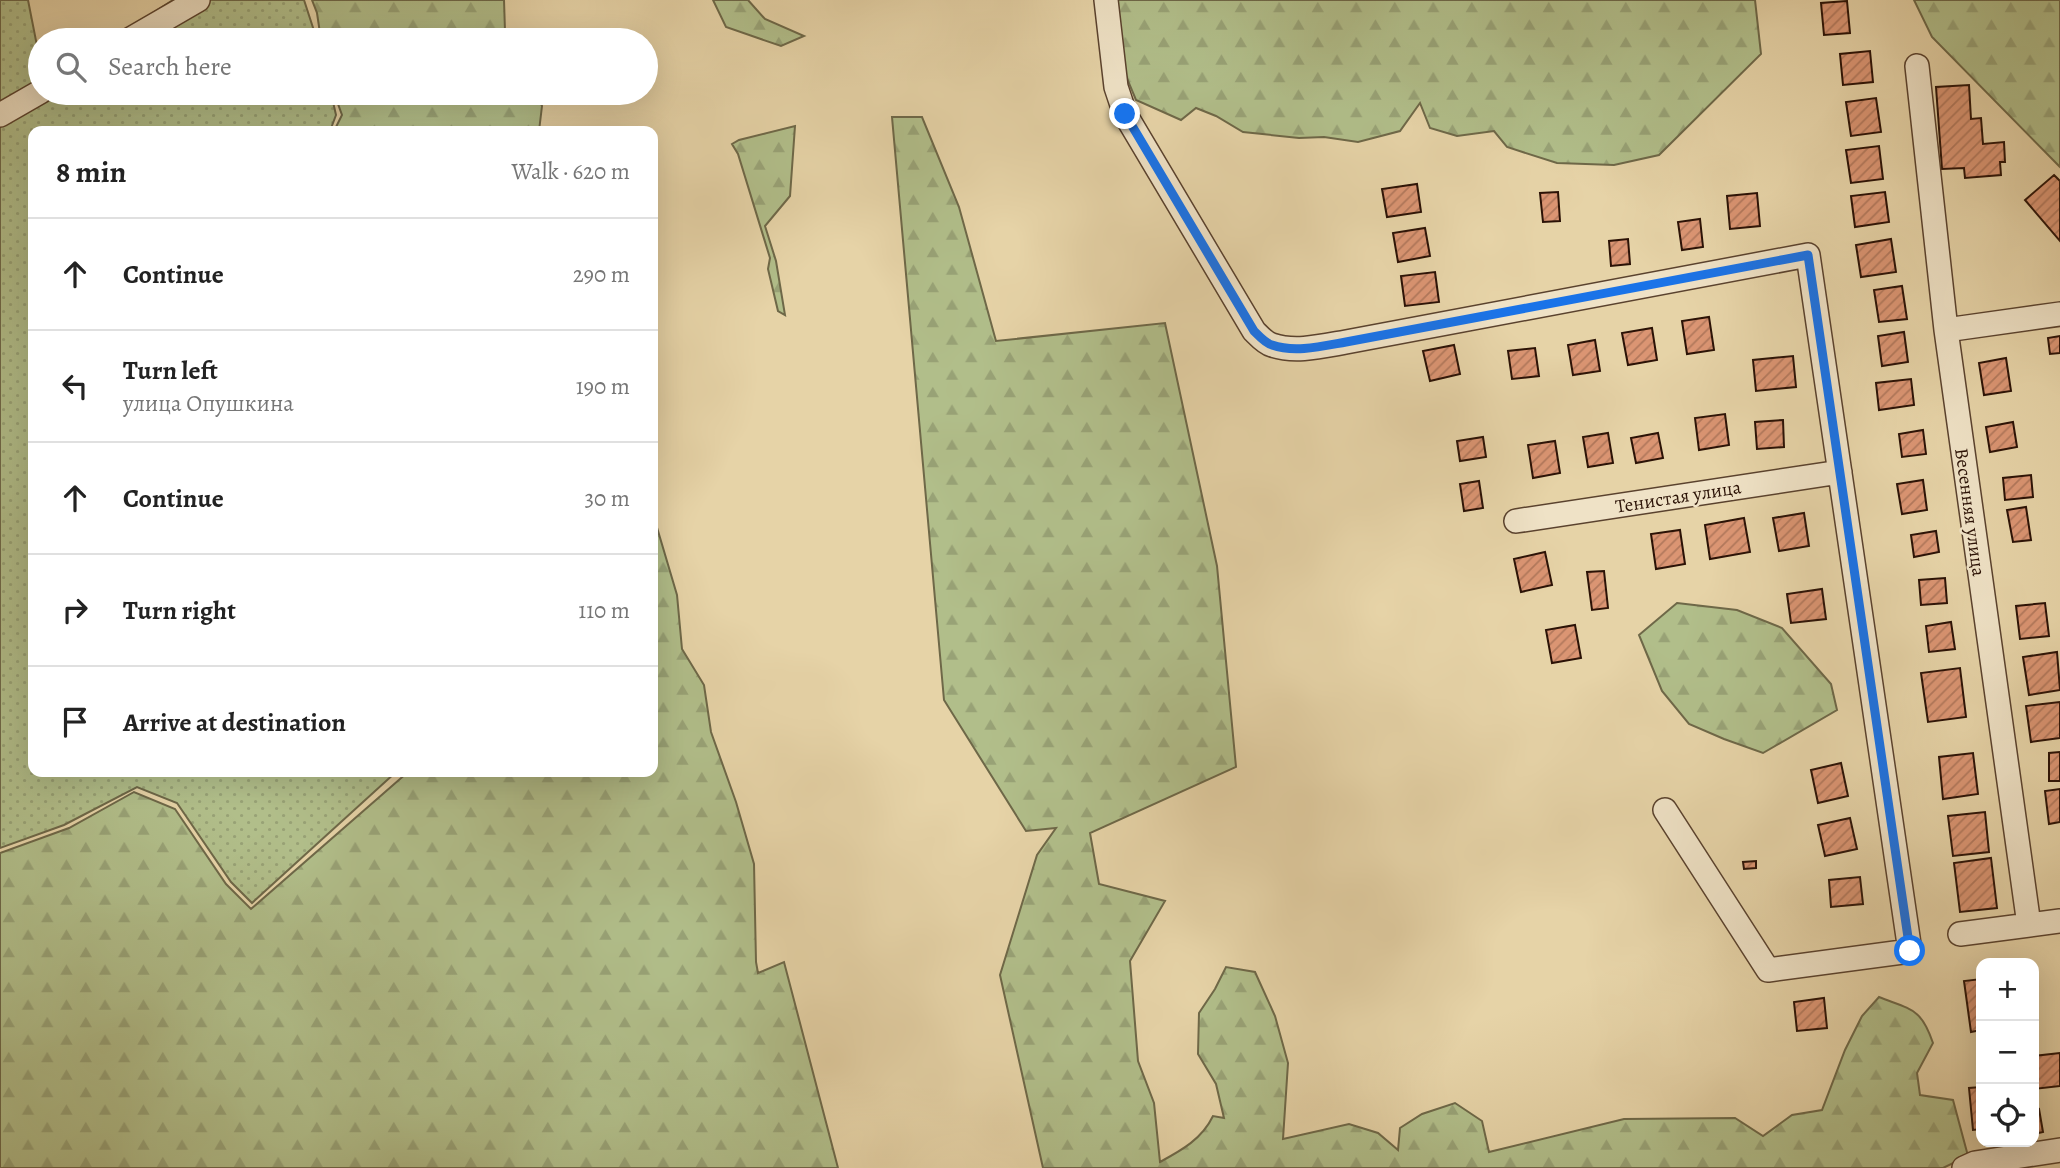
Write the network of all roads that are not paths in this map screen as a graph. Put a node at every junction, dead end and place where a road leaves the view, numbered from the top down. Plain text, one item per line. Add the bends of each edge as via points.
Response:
1 (198, 0) edge
2 (1106, 0) edge
3 (150, 28) edge
4 (1917, 66) dead end
5 (28, 99) edge
6 (0, 115) edge
7 (2060, 314) edge
8 (1946, 330) junction
9 (1840, 472) junction
10 (1516, 521) dead end
11 (1665, 810) dead end
12 (2060, 921) edge
13 (2029, 925) junction
14 (1960, 934) dead end
15 (2060, 1150) edge
16 (1964, 1168) edge

1 - 3 street
2 - 9 street via 1116,87 1125,114 1254,331 1269,345 1315,347 1346,342 1808,255
4 - 8 street, Весенняя улица
5 - 6 street
7 - 8 street
8 - 13 street, Весенняя улица
9 - 10 street, Тенистая улица
9 - 11 street via 1910,951 1768,970
12 - 13 street
13 - 14 street
15 - 16 street

